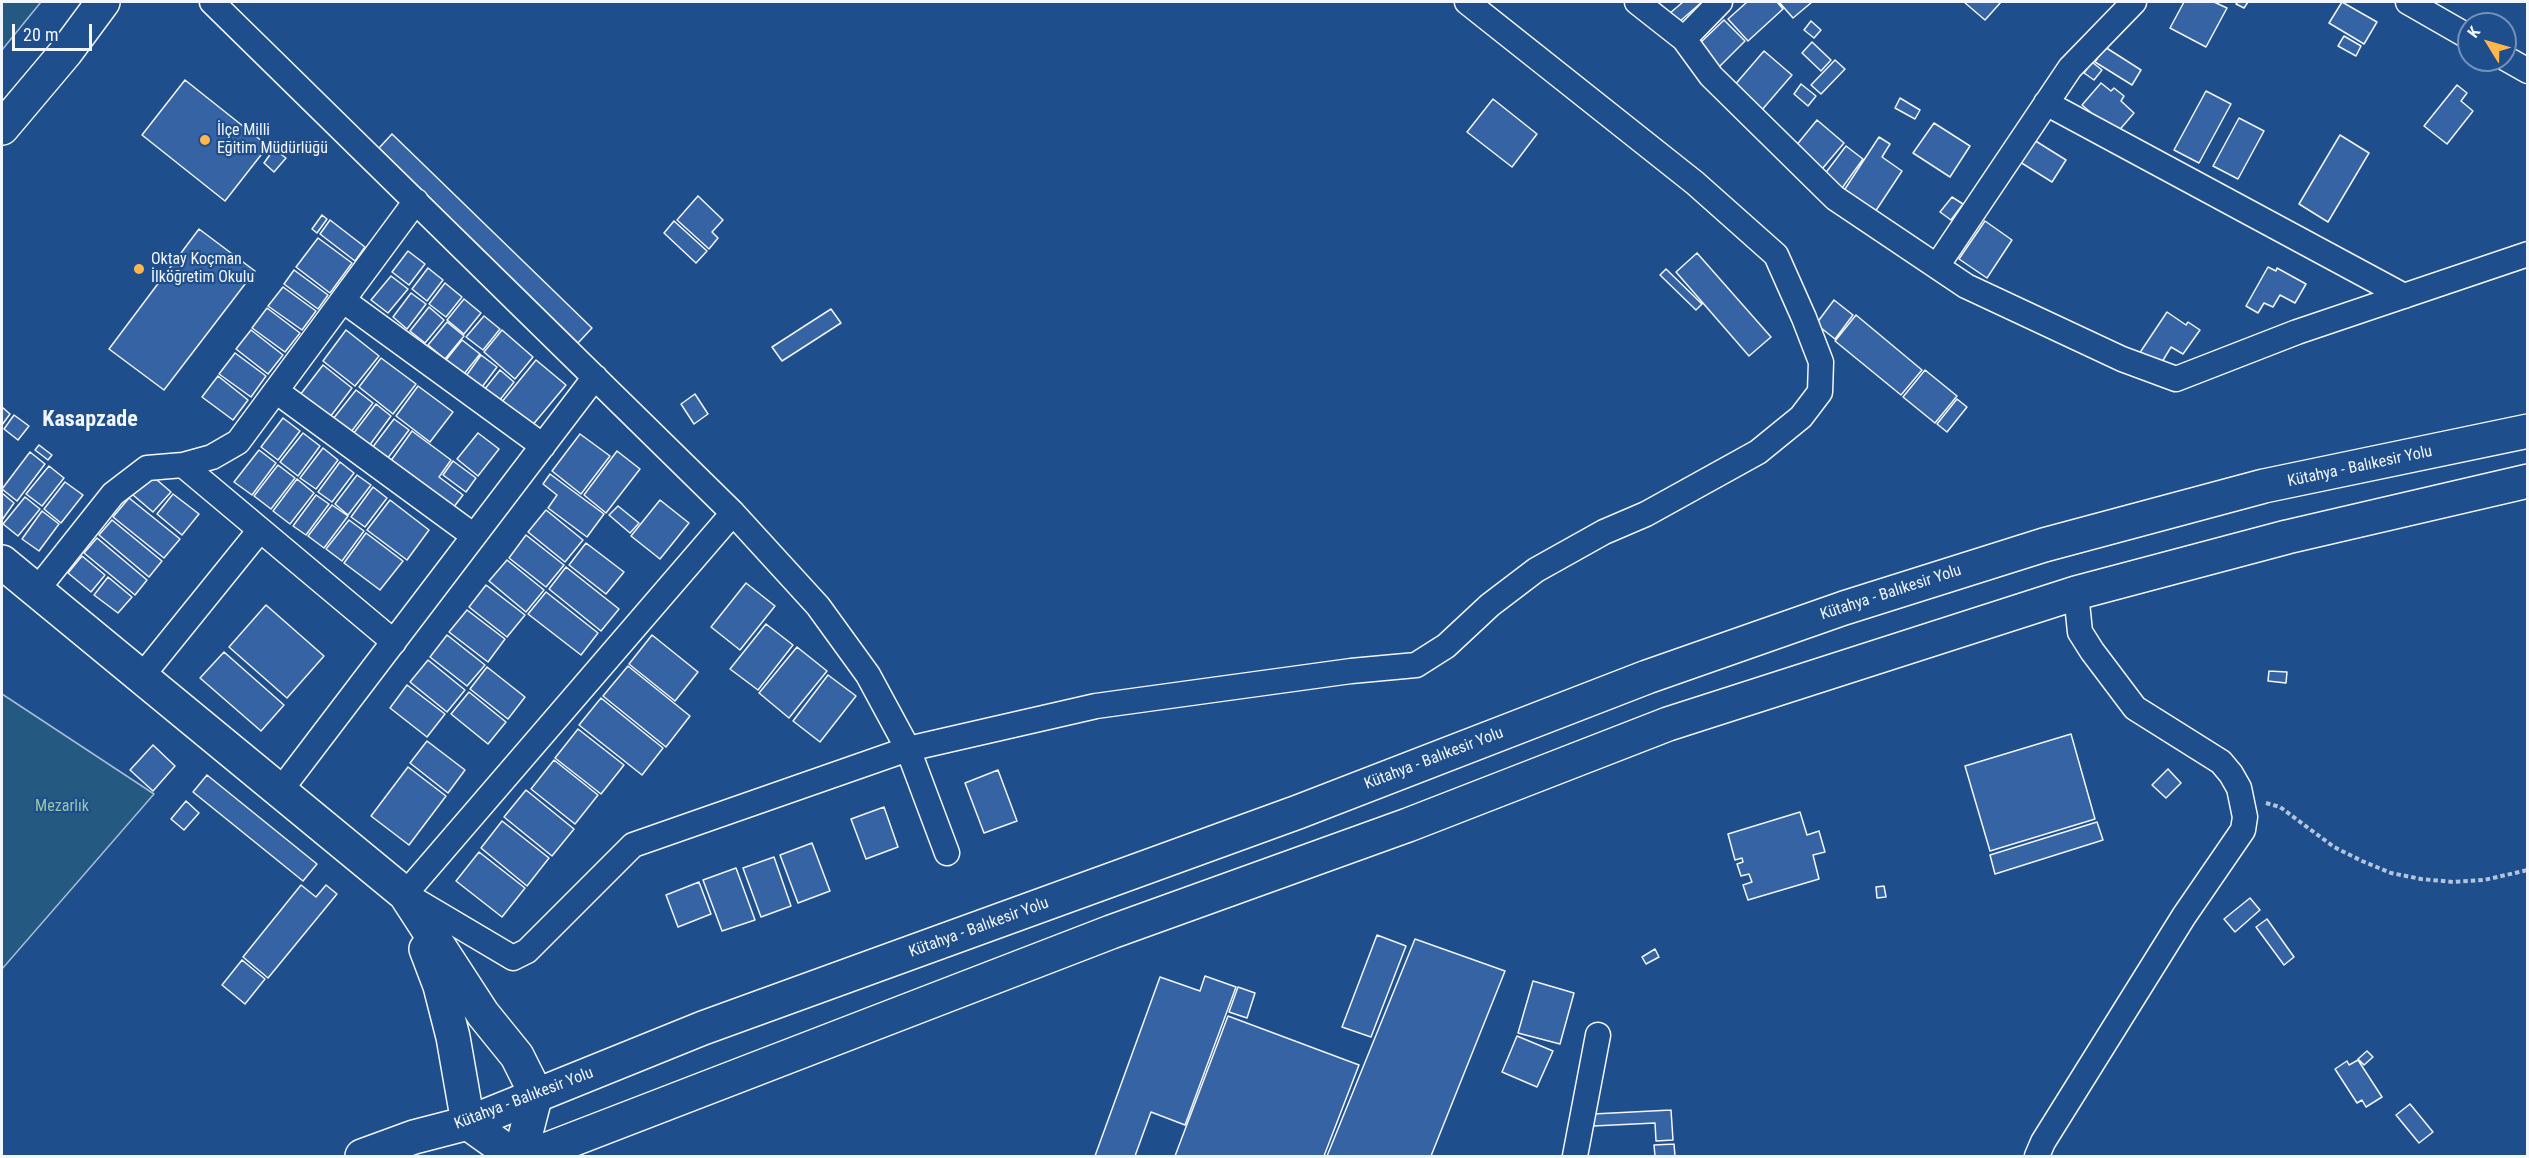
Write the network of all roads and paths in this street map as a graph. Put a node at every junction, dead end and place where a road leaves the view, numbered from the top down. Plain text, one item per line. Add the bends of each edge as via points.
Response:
1 (103, 2) edge
2 (212, 2) edge
3 (1467, 2) edge
4 (1637, 2) edge
5 (1720, 2) edge
6 (2134, 2) edge
7 (2408, 2) edge
8 (2457, 30) edge
9 (1684, 39) junction
10 (2046, 103) junction
11 (2, 128) edge
12 (416, 201) junction
13 (2528, 254) edge
14 (1937, 266) junction
15 (2404, 296) junction
16 (344, 301) junction
17 (595, 377) junction
18 (276, 391) junction
19 (2528, 431) edge
20 (543, 446) junction
21 (183, 465) junction
22 (2528, 481) edge
23 (733, 513) junction
24 (260, 530) junction
25 (474, 536) junction
26 (2, 562) edge
27 (36, 591) junction
28 (2076, 593) junction
29 (394, 642) junction
30 (142, 676) junction
31 (908, 749) junction
32 (280, 791) junction
33 (2244, 803) junction
34 (947, 853) dead end
35 (2528, 870) edge
36 (405, 894) junction
37 (1598, 1035) dead end
38 (536, 1094) junction
39 (468, 1123) junction
40 (362, 1156) edge
41 (514, 1156) edge
42 (520, 1156) edge
43 (530, 1156) edge
44 (1575, 1156) edge
45 (2037, 1156) edge

1 - 11 main road
2 - 12 street
3 - 31 street via 1695,183 1776,255 1821,363 1820,392 1801,417 1758,452 1536,570 1446,646 1416,665 1096,706
4 - 9 street
5 - 9 street
6 - 10 street via 2070,68
7 - 8 street
9 - 14 street via 1711,76 1835,198
10 - 14 street
10 - 15 street
12 - 16 street
12 - 17 street
13 - 15 street
14 - 15 street via 1966,286 2122,359 2176,379
16 - 18 street
16 - 20 street
17 - 20 street
17 - 23 street
18 - 21 street via 238,442 212,458
18 - 25 street
19 - 38 main road, Kütahya - Balıkesir Yolu via 2264,486 2044,545 1844,608 1647,676 1298,812 703,1028
20 - 25 street
21 - 24 street
21 - 27 street via 147,468 113,494
22 - 28 main road via 2287,537
23 - 31 street via 818,606 868,675
23 - 36 street
24 - 29 street
24 - 30 street
25 - 29 street
26 - 27 main road
27 - 30 main road
28 - 33 street via 2080,632 2135,708 2221,762
28 - 43 main road via 1668,724 1408,825 1100,936
29 - 32 street
30 - 32 main road
31 - 34 street
31 - 36 street via 633,845 527,951 513,958
32 - 36 main road
33 - 35 path via 2274,804 2334,847 2391,873 2453,882
33 - 45 street via 2243,830 2184,916
36 - 38 main road via 483,1014 518,1056
36 - 39 main road via 440,986
37 - 44 street
38 - 39 main road, Kütahya - Balıkesir Yolu
38 - 42 main road
39 - 40 main road, Kütahya - Balıkesir Yolu
39 - 41 main road

